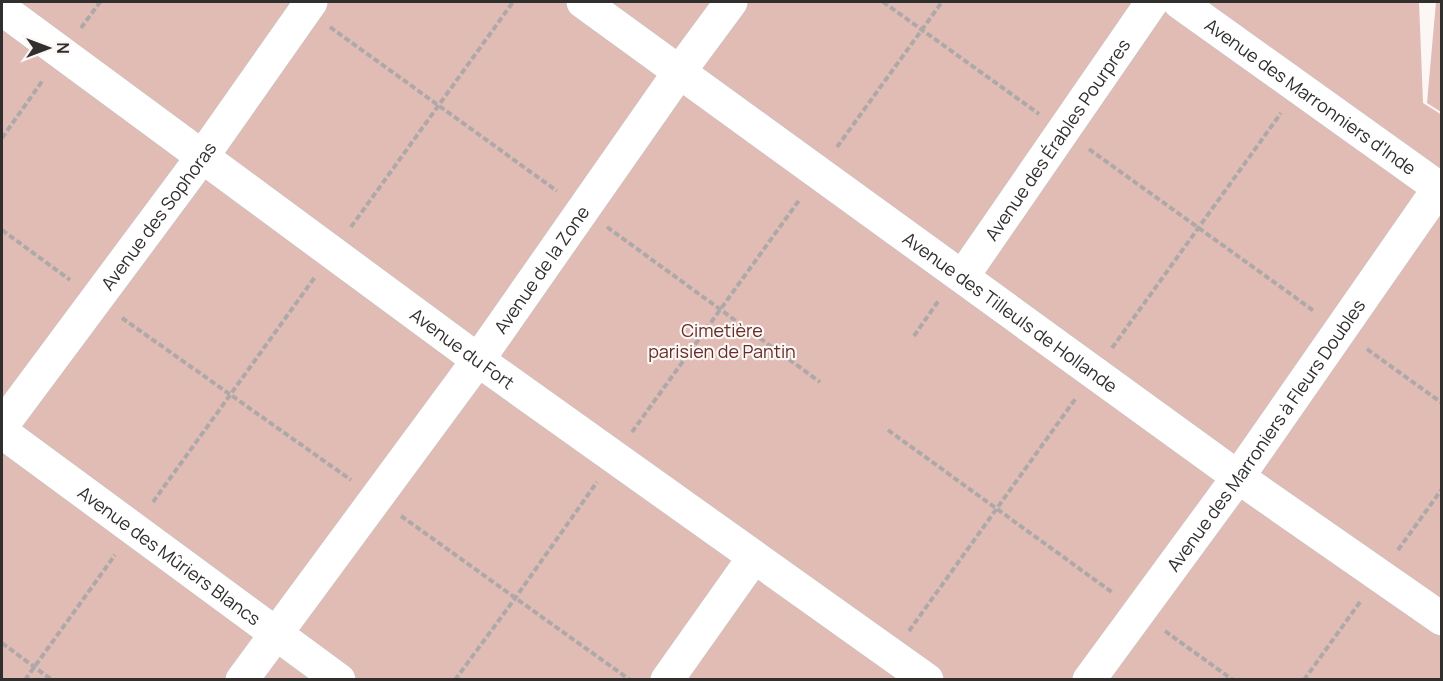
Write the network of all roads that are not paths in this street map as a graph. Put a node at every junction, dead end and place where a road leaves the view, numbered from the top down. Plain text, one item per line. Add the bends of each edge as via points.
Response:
1 (311, 2) edge
2 (584, 2) edge
3 (731, 2) edge
4 (1152, 2) edge
5 (1179, 2) edge
6 (2, 9) edge
7 (680, 71) junction
8 (202, 157) junction
9 (1440, 189) edge
10 (961, 274) junction
11 (478, 360) junction
12 (2, 426) edge
13 (2, 432) edge
14 (1238, 477) junction
15 (754, 557) junction
16 (1442, 619) edge
17 (276, 633) junction
18 (242, 680) edge
19 (339, 680) edge
20 (667, 680) edge
21 (927, 680) edge
22 (1089, 680) edge

1 - 8 lane, Avenue des Sophoras
2 - 7 lane, Avenue des Tilleuls de Hollande
3 - 7 lane, Avenue de la Zone
4 - 10 lane, Avenue des Érables Pourpres
5 - 9 lane, Avenue des Marronniers d'Inde
6 - 8 lane, Avenue du Fort
7 - 10 lane, Avenue des Tilleuls de Hollande
7 - 11 lane, Avenue de la Zone
8 - 11 lane, Avenue du Fort
8 - 12 lane, Avenue des Sophoras
9 - 14 lane, Avenue des Marroniers à Fleurs Doubles
10 - 14 lane, Avenue des Tilleuls de Hollande
11 - 15 lane, Avenue du Fort
11 - 17 lane, Avenue de la Zone
13 - 17 lane, Avenue des Mûriers Blancs
14 - 16 lane, Avenue des Tilleuls de Hollande
14 - 22 lane, Avenue des Marroniers à Fleurs Doubles
15 - 20 lane
15 - 21 lane, Avenue du Fort
17 - 18 lane, Avenue de la Zone
17 - 19 lane, Avenue des Mûriers Blancs

